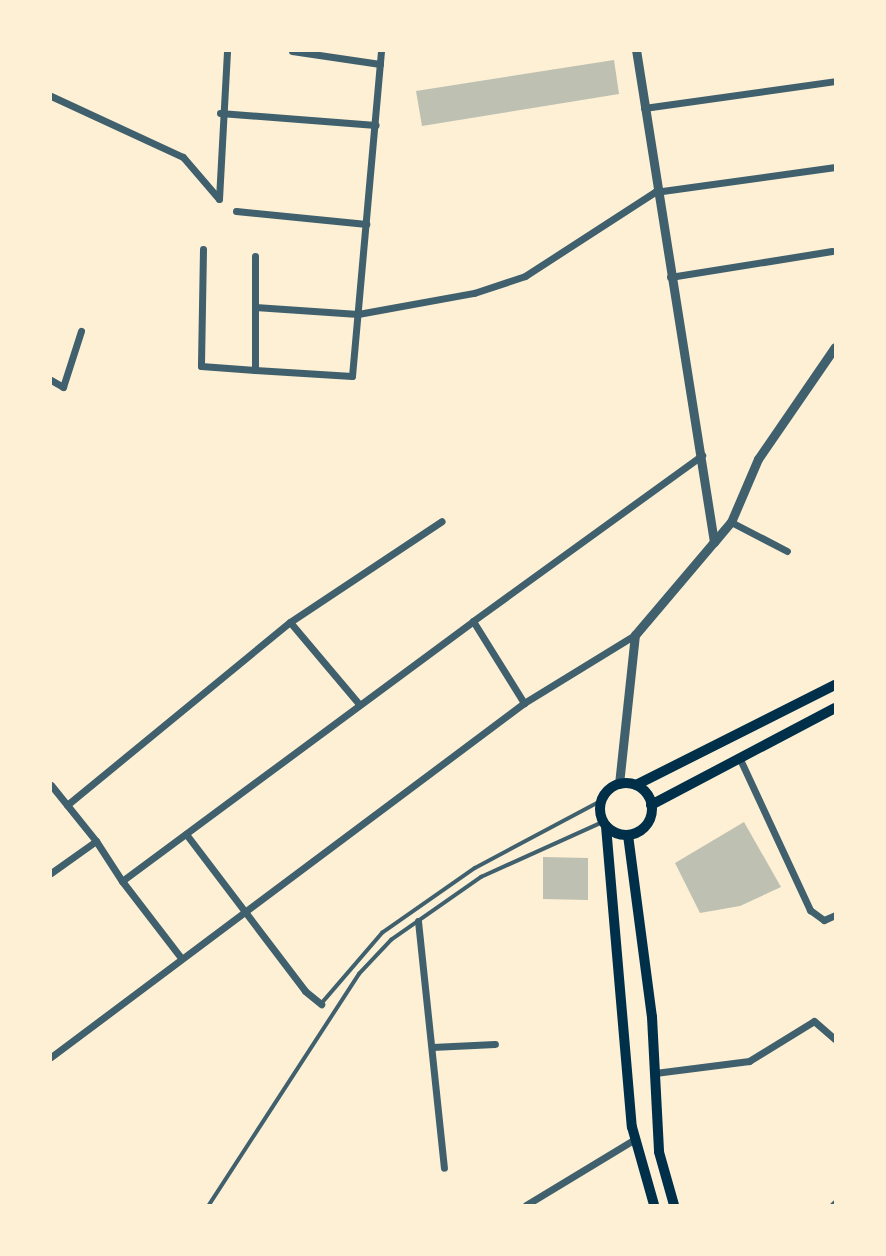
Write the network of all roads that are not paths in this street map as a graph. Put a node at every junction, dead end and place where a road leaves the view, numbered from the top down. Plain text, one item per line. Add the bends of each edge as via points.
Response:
1 (227, 51) edge
2 (292, 51) edge
3 (381, 51) edge
4 (636, 51) edge
5 (380, 64) junction
6 (835, 81) edge
7 (51, 96) edge
8 (644, 108) junction
9 (220, 113) junction
10 (376, 125) junction
11 (835, 167) edge
12 (655, 192) junction
13 (236, 211) dead end
14 (366, 225) junction
15 (203, 249) dead end
16 (832, 251) dead end
17 (255, 256) dead end
18 (670, 277) junction
19 (255, 307) junction
20 (358, 314) junction
21 (81, 331) dead end
22 (835, 347) edge
23 (255, 370) junction
24 (51, 380) edge
25 (702, 454) junction
26 (442, 521) dead end
27 (731, 522) junction
28 (714, 542) junction
29 (787, 551) dead end
30 (473, 621) junction
31 (290, 622) junction
32 (635, 635) junction
33 (835, 685) edge
34 (524, 703) junction
35 (359, 704) junction
36 (835, 708) edge
37 (626, 722) dead end
38 (623, 748) junction
39 (739, 757) junction
40 (619, 784) junction
41 (51, 785) edge
42 (636, 785) junction
43 (601, 801) junction
44 (67, 805) junction
45 (651, 805) junction
46 (605, 824) junction
47 (186, 834) junction
48 (628, 835) junction
49 (96, 841) junction
50 (51, 873) edge
51 (122, 881) junction
52 (246, 908) junction
53 (835, 915) edge
54 (418, 921) junction
55 (181, 958) junction
56 (321, 1004) joint
57 (835, 1039) edge
58 (495, 1044) dead end
59 (432, 1047) junction
60 (51, 1056) edge
61 (655, 1073) junction
62 (635, 1139) junction
63 (444, 1168) dead end
64 (209, 1205) edge
65 (526, 1205) edge
66 (654, 1205) edge
67 (674, 1205) edge

1 - 9 street
2 - 5 street
3 - 5 street
4 - 8 street
5 - 10 street
6 - 8 street
7 - 9 street via 183,157 219,199
8 - 12 street
9 - 10 street
10 - 14 street
11 - 12 street
12 - 18 street
12 - 20 street via 525,276 474,293
13 - 14 street
14 - 20 street
15 - 23 street via 201,366
16 - 18 street
17 - 19 street
18 - 25 street
19 - 20 street
19 - 23 street
20 - 23 street via 352,376
21 - 24 street via 63,387
22 - 27 street via 758,459
25 - 28 street
25 - 30 street
26 - 31 street
27 - 28 street
27 - 29 street
28 - 32 street
30 - 34 street
30 - 35 street
31 - 35 street
31 - 44 street
32 - 34 street
32 - 38 street
33 - 42 main road
34 - 52 street
35 - 47 street
36 - 39 main road
37 - 38 street
38 - 40 street
39 - 45 main road
39 - 53 street via 810,910 824,920
40 - 42 main road
40 - 43 main road
41 - 44 street
42 - 45 main road
43 - 46 main road
43 - 56 lane via 475,868 383,933
44 - 49 street
45 - 48 main road via 649,821
46 - 48 main road
46 - 54 lane via 481,877
46 - 62 main road
47 - 51 street
47 - 52 street
48 - 61 main road
49 - 50 street
49 - 51 street
51 - 55 street
52 - 55 street
52 - 56 street via 304,991
54 - 59 street
54 - 64 lane via 359,974
55 - 60 street
57 - 61 street via 814,1021 750,1061
58 - 59 street
59 - 63 street
61 - 67 main road via 659,1152
62 - 65 street
62 - 66 main road

